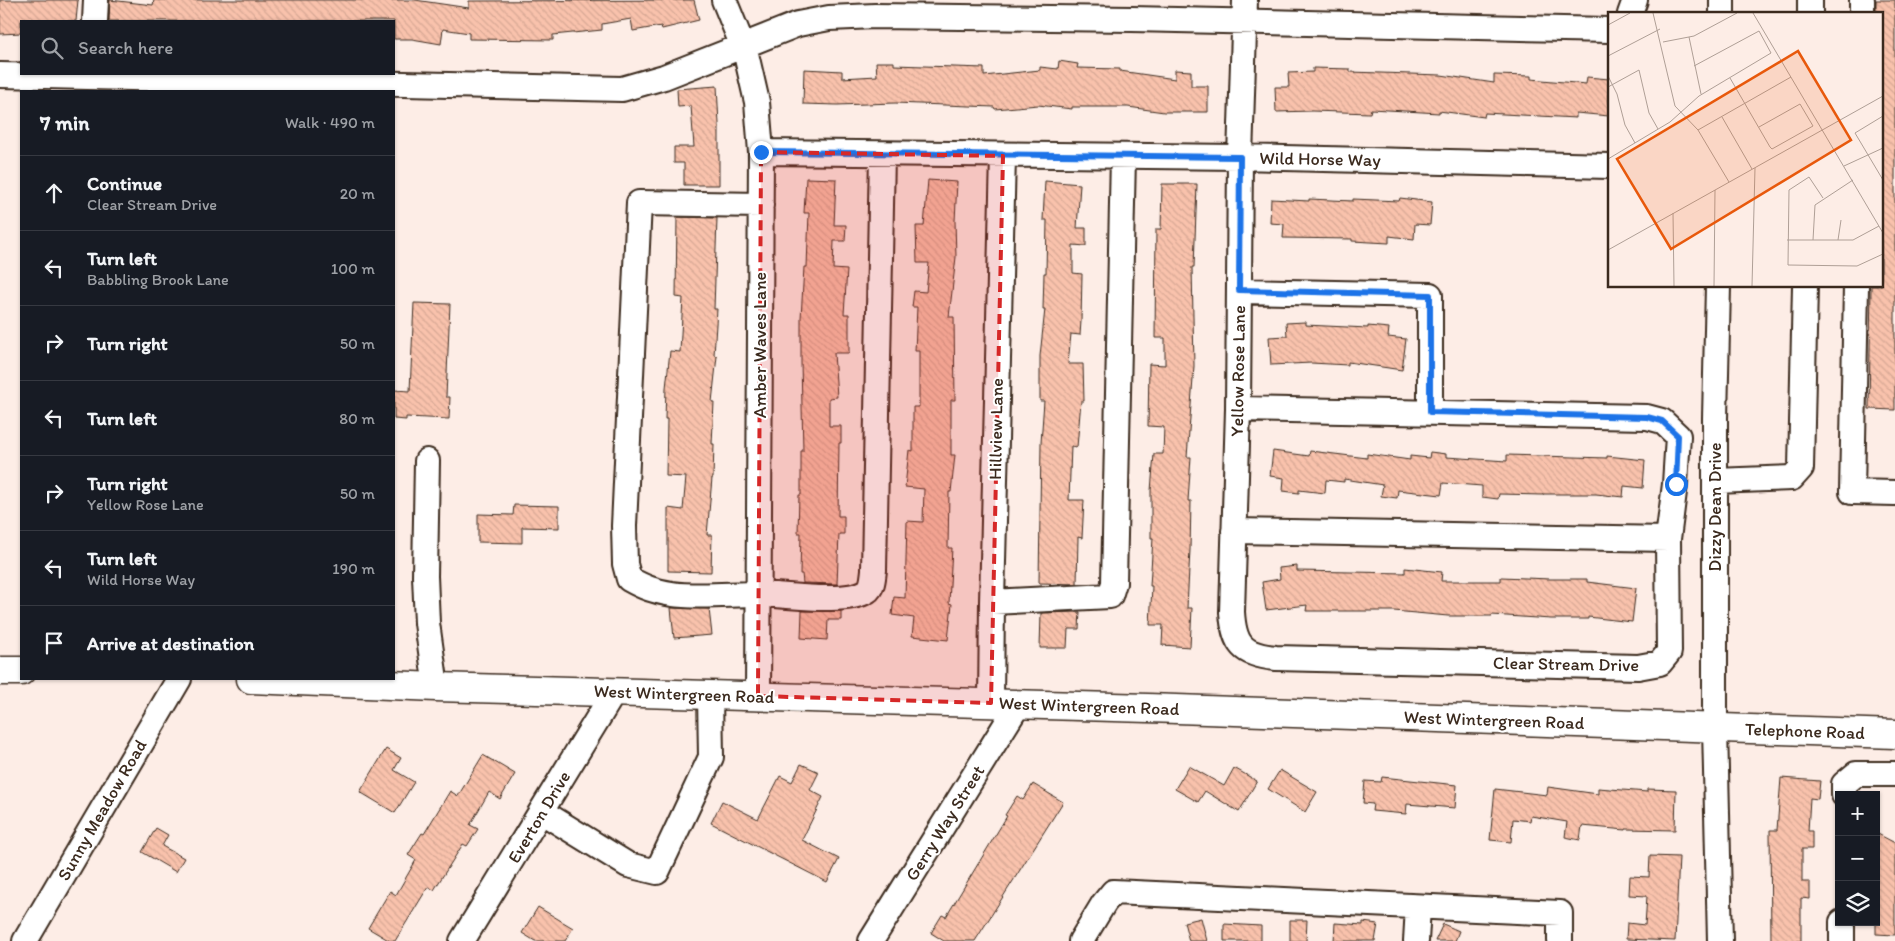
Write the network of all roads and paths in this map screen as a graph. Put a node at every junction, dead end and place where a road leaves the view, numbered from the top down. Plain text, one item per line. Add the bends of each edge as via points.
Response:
1 (96, 0) edge
2 (724, 0) edge
3 (1635, 0) edge
4 (1246, 11) edge
5 (1631, 12) edge
6 (95, 20) edge
7 (1608, 30) edge
8 (742, 45) junction
9 (0, 75) edge
10 (93, 75) edge
11 (761, 152) junction
12 (882, 154) junction
13 (1003, 156) junction
14 (1123, 156) junction
15 (1240, 157) junction
16 (1608, 166) edge
17 (761, 205) junction
18 (1718, 288) edge
19 (1805, 288) edge
20 (1856, 288) edge
21 (1239, 290) junction
22 (1238, 409) junction
23 (1430, 412) junction
24 (428, 461) dead end
25 (1715, 482) junction
26 (1895, 493) edge
27 (1234, 531) junction
28 (1668, 539) junction
29 (760, 594) junction
30 (992, 602) junction
31 (1244, 648) joint
32 (0, 671) edge
33 (20, 672) edge
34 (178, 680) edge
35 (274, 680) edge
36 (436, 687) junction
37 (614, 692) junction
38 (710, 695) junction
39 (758, 696) junction
40 (991, 703) junction
41 (1018, 705) junction
42 (1715, 728) junction
43 (1895, 734) edge
44 (1895, 774) edge
45 (1844, 791) edge
46 (542, 812) junction
47 (1418, 906) junction
48 (1842, 926) edge
49 (25, 941) edge
50 (462, 941) edge
51 (871, 941) edge
52 (1081, 941) edge
53 (1416, 941) edge
54 (1560, 941) edge
55 (1720, 941) edge
56 (1842, 941) edge

1 - 6 street
2 - 8 street, Amber Waves Lane
3 - 5 street
4 - 7 street
4 - 8 street via 1132,19 857,17 813,20
4 - 15 street, Yellow Rose Lane
8 - 10 street via 664,77 622,89
8 - 11 street, Amber Waves Lane via 757,102
9 - 10 street
11 - 12 street, Wild Horse Way
11 - 17 street, Amber Waves Lane
12 - 13 street, Wild Horse Way
12 - 29 street via 872,583 868,590 854,596 817,598
13 - 14 street, Wild Horse Way
13 - 30 street, Hillview Lane
14 - 15 street, Wild Horse Way
14 - 30 street via 1114,582 1110,596
15 - 16 street, Wild Horse Way
15 - 21 street, Yellow Rose Lane
17 - 29 street, Amber Waves Lane
17 - 29 street via 639,203 624,526 625,564 630,579 646,589 674,594
18 - 25 street, Dizzy Dean Drive
19 - 25 street via 1801,468 1792,478
20 - 26 street via 1852,492
21 - 22 street, Yellow Rose Lane
21 - 23 street via 1430,295
22 - 23 street
22 - 27 street, Yellow Rose Lane
23 - 28 street, Clear Stream Drive via 1647,417 1662,421 1678,436 1676,484
24 - 36 street via 425,576 427,623
25 - 42 street, Dizzy Dean Drive
27 - 28 street
27 - 31 street, Yellow Rose Lane via 1233,631
28 - 31 street, Clear Stream Drive via 1669,652 1660,663 1638,667 1276,658 1260,657
29 - 39 street, Amber Waves Lane
30 - 40 street, Hillview Lane
32 - 33 main road
34 - 49 street, Sunny Meadow Road
35 - 36 main road, West Wintergreen Road
36 - 37 main road, West Wintergreen Road
37 - 38 main road, West Wintergreen Road
37 - 46 street, Everton Drive
38 - 39 main road, West Wintergreen Road
38 - 46 street via 711,757 657,872 628,865
39 - 40 main road, West Wintergreen Road
40 - 41 main road, West Wintergreen Road
41 - 42 main road, West Wintergreen Road
41 - 51 street, Gerry Way Street
42 - 43 main road, Telephone Road
42 - 55 street
44 - 45 street via 1856,774 1844,784
46 - 50 street, Everton Drive
47 - 52 street via 1113,892
47 - 53 street
47 - 54 street via 1560,913
48 - 56 street

